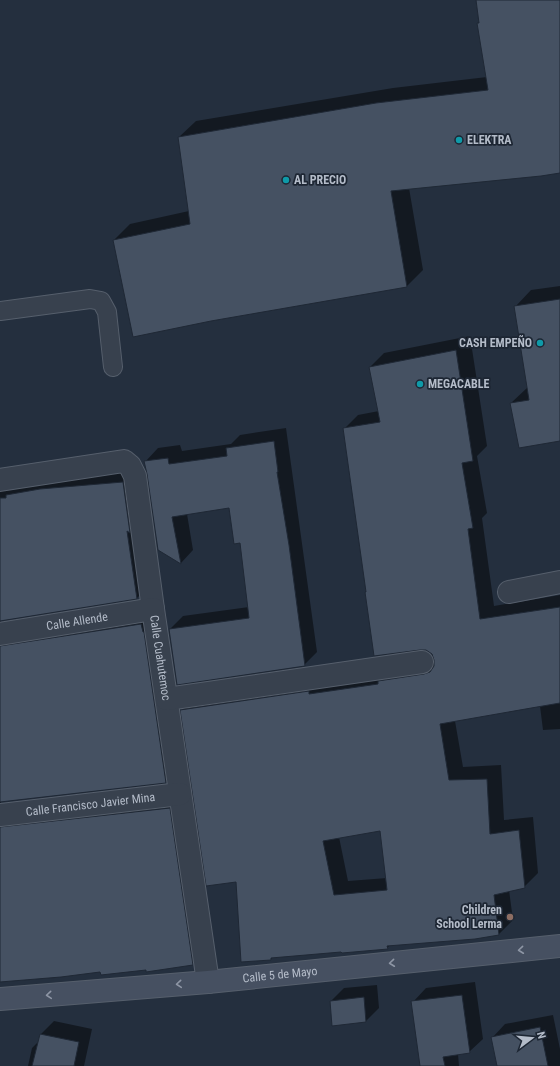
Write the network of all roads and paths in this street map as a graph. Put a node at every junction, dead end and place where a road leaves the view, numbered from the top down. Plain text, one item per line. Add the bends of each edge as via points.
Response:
1 (0, 311) edge
2 (113, 367) dead end
3 (0, 480) edge
4 (560, 582) edge
5 (509, 592) dead end
6 (153, 609) junction
7 (0, 634) edge
8 (422, 662) dead end
9 (167, 699) junction
10 (180, 794) junction
11 (0, 815) edge
12 (560, 946) edge
13 (208, 982) junction
14 (0, 999) edge

1 - 2 lane via 90,298 101,301 107,312
3 - 6 street, Calle Cuahutemoc via 124,461 130,466 135,476
4 - 5 street
6 - 7 street, Calle Allende
6 - 9 street, Calle Cuahutemoc
8 - 9 street
9 - 10 street, Calle Cuahutemoc
10 - 11 street, Calle Francisco Javier Mina
10 - 13 street, Calle Cuahutemoc
12 -> 13 main road, Calle 5 de Mayo
13 -> 14 main road, Calle 5 de Mayo

